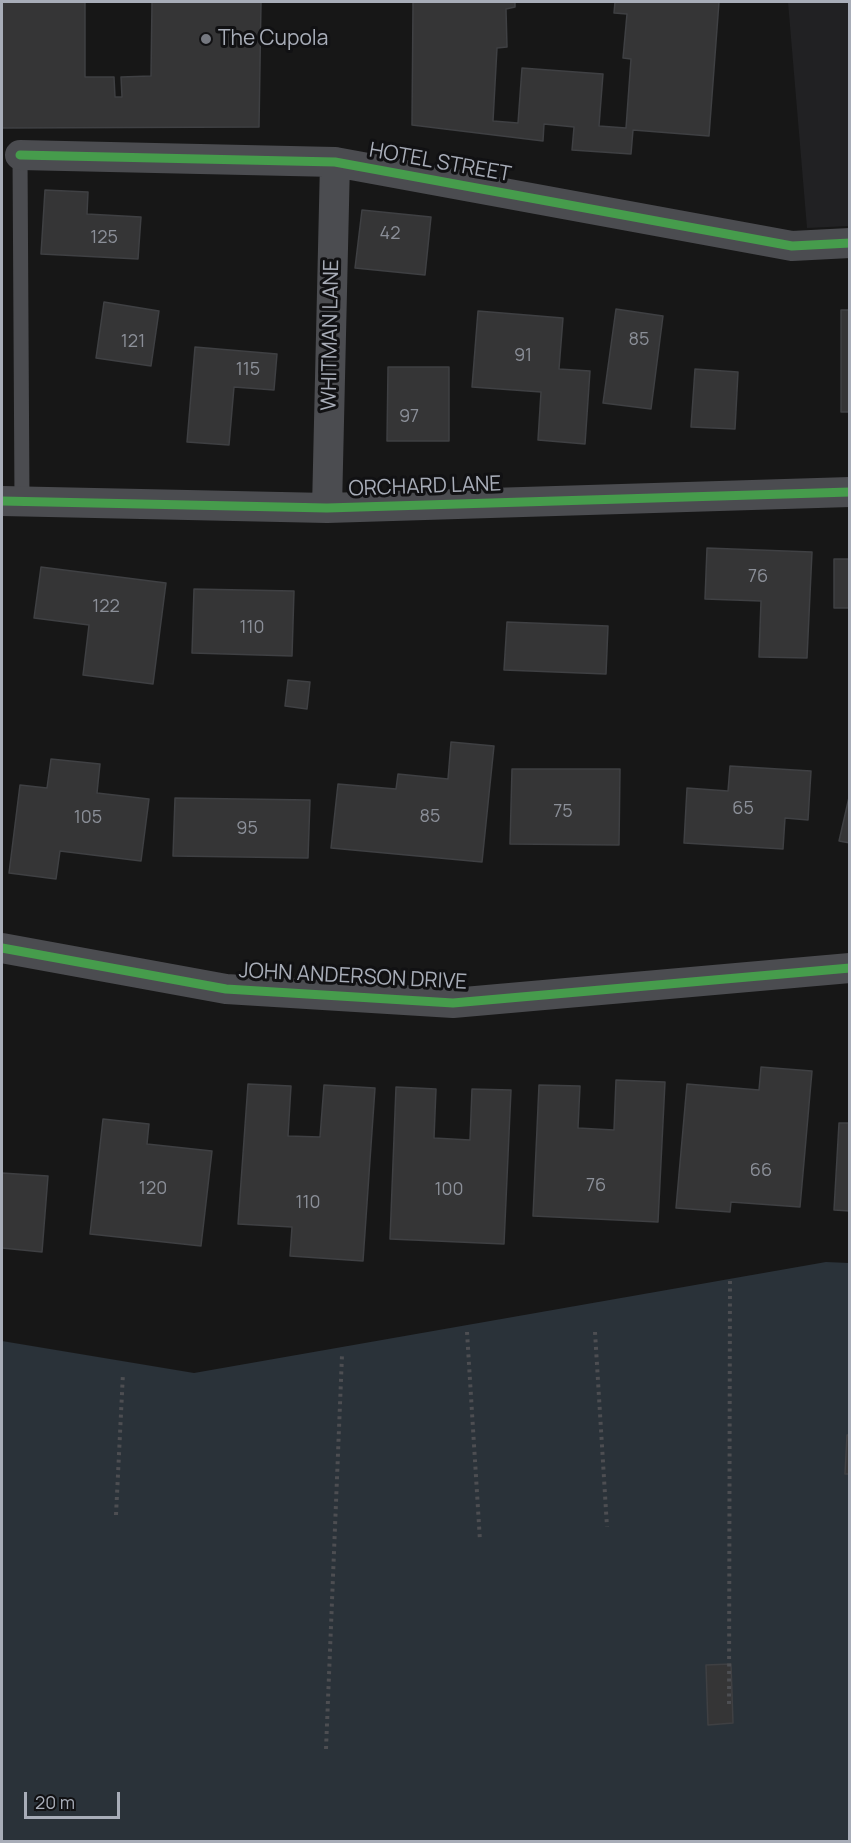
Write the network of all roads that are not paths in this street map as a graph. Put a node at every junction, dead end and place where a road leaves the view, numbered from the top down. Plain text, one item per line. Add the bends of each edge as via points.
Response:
1 (20, 155) joint
2 (335, 162) junction
3 (849, 243) edge
4 (849, 492) edge
5 (12, 501) edge
6 (327, 508) junction
7 (2, 948) edge
8 (849, 969) edge

1 - 2 street, HOTEL STREET
1 - 5 lane
2 - 3 street, HOTEL STREET via 792,246
2 - 6 street, WHITMAN LANE
4 - 6 street, ORCHARD LANE
5 - 6 street, ORCHARD LANE
7 - 8 street, JOHN ANDERSON DRIVE via 226,989 453,1003

